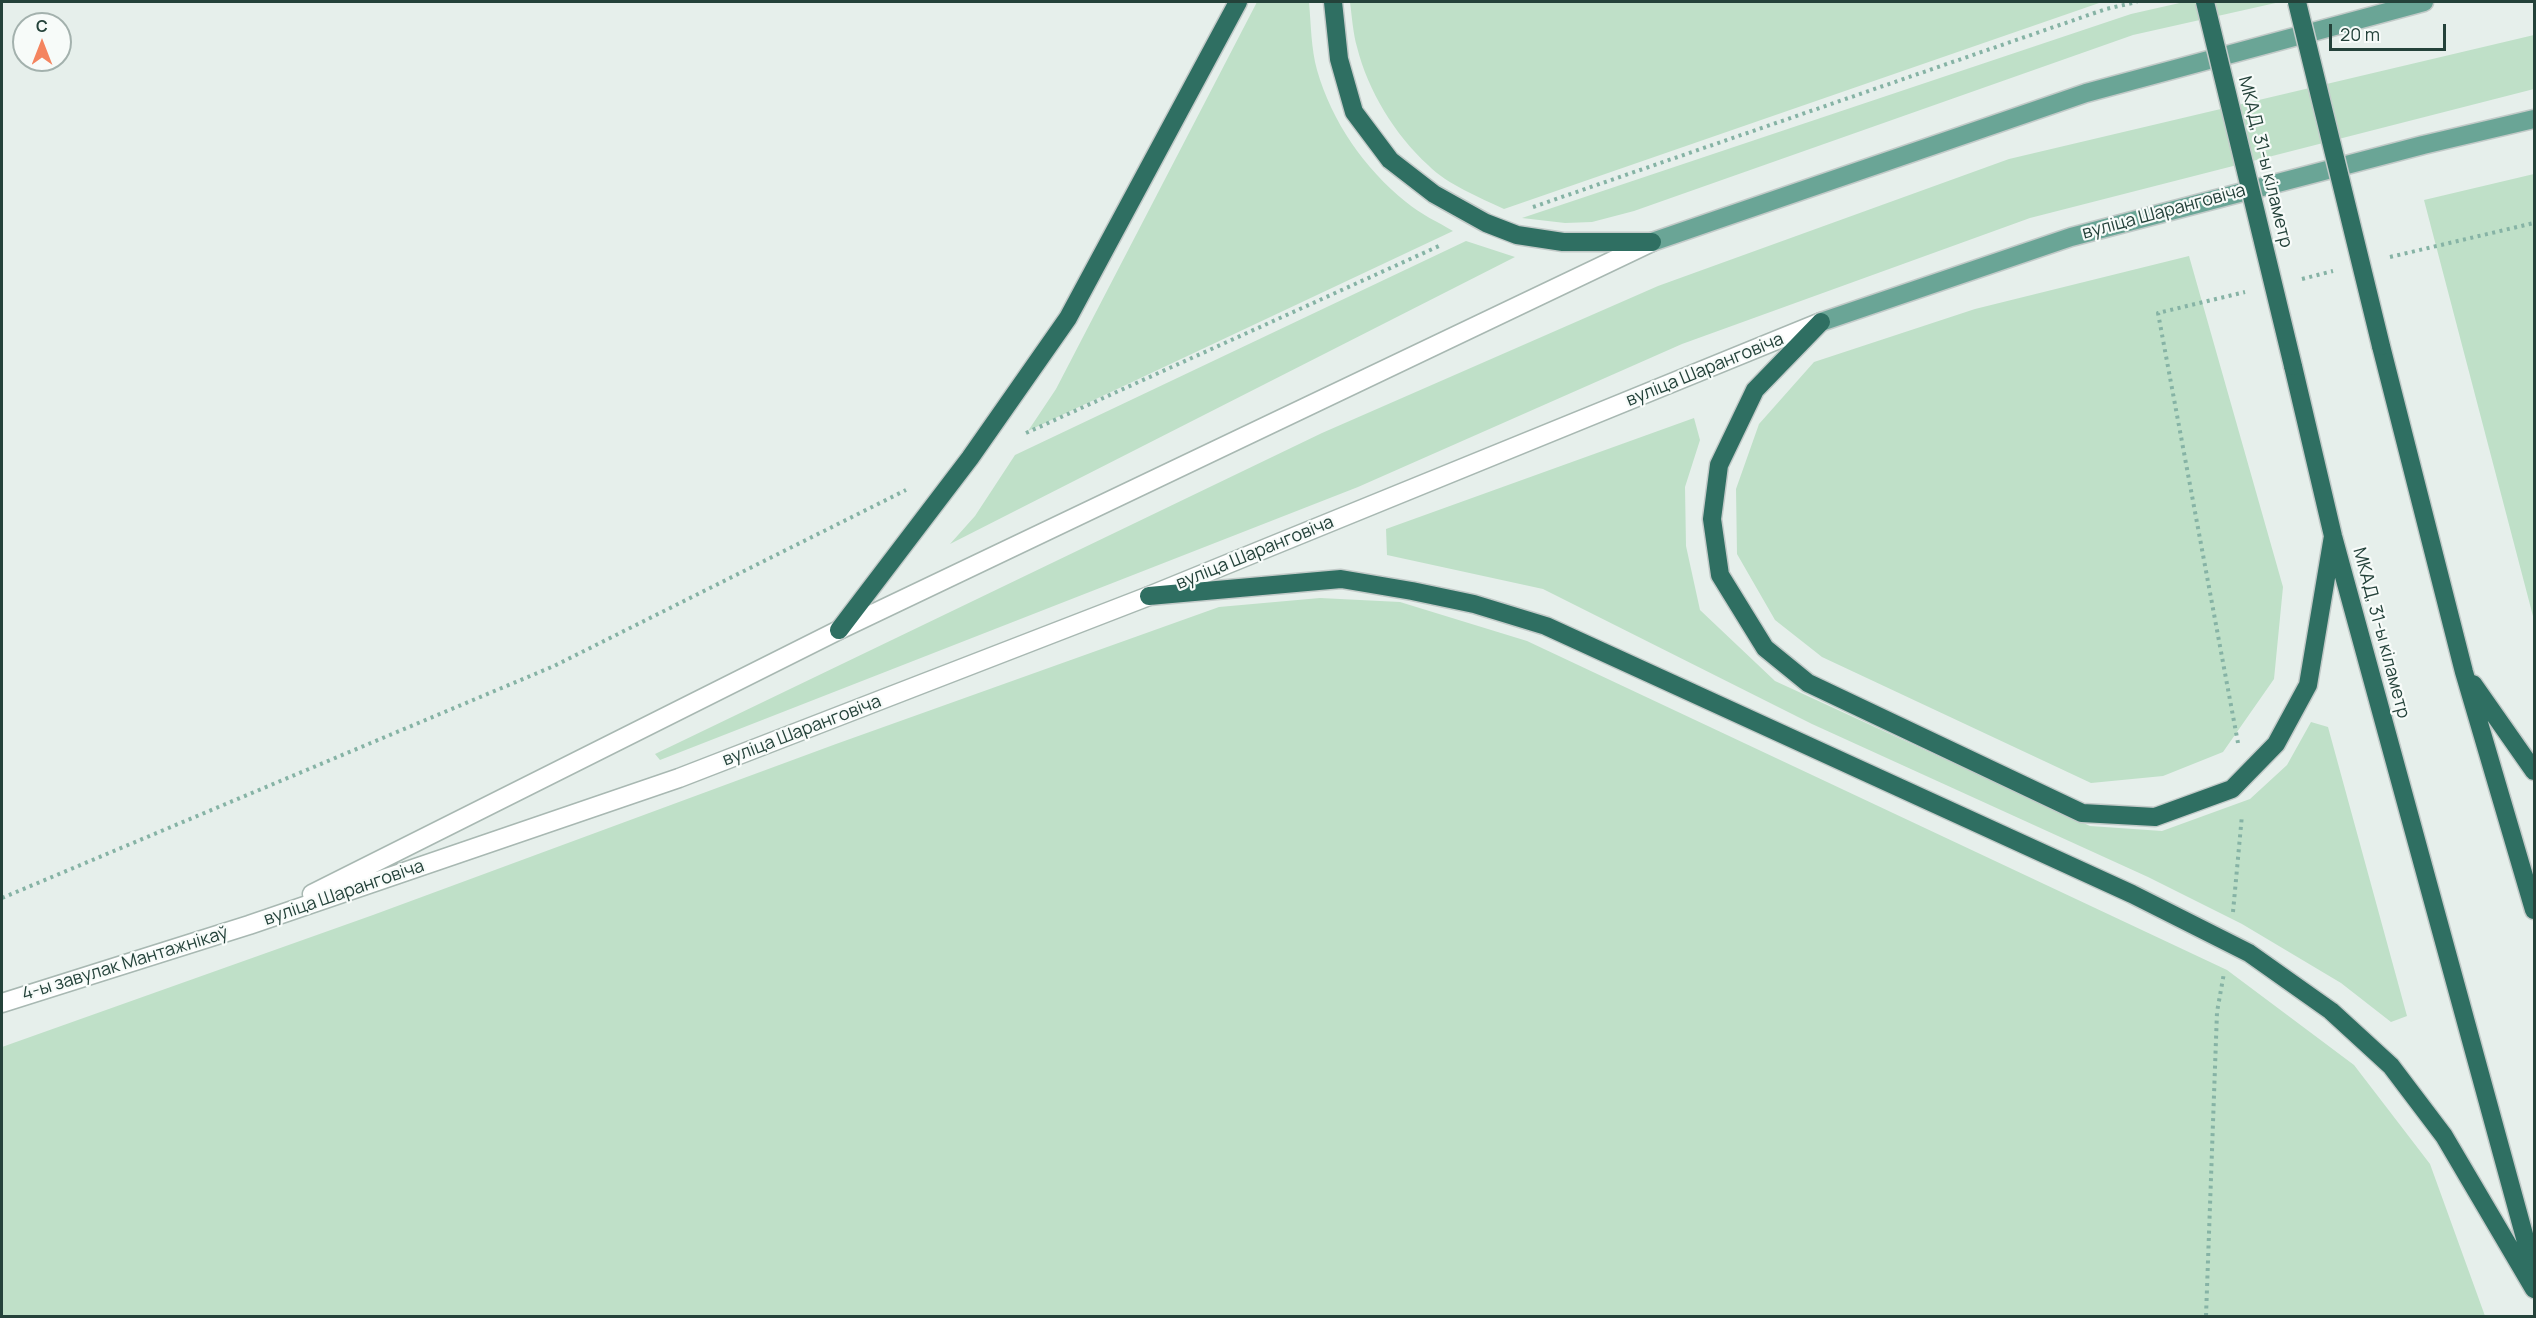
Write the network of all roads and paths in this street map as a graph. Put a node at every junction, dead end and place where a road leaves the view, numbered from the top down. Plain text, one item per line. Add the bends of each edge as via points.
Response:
1 (1239, 2) edge
2 (1333, 2) edge
3 (2137, 2) edge
4 (2205, 2) edge
5 (2297, 2) edge
6 (2424, 2) edge
7 (2535, 119) edge
8 (1527, 209) dead end
9 (2535, 223) edge
10 (1652, 242) junction
11 (1439, 246) dead end
12 (2386, 258) dead end
13 (2341, 269) dead end
14 (2295, 280) dead end
15 (2249, 291) dead end
16 (1821, 322) junction
17 (1026, 433) dead end
18 (915, 486) dead end
19 (2333, 536) junction
20 (1149, 596) junction
21 (839, 630) junction
22 (2464, 672) junction
23 (2535, 771) edge
24 (2246, 776) junction
25 (2, 898) edge
26 (2535, 910) edge
27 (249, 926) junction
28 (2229, 942) junction
29 (2, 1003) edge
30 (2535, 1271) edge
31 (2535, 1289) edge
32 (2206, 1317) edge

1 - 21 highway via 1068,318 970,458
2 - 10 highway via 1339,59 1354,112 1390,160 1434,194 1517,235 1563,242
3 - 8 path via 2095,13
4 - 19 highway, МКАД, 31-ы кіламетр, bridge
5 - 22 highway, bridge
6 - 10 main road, вуліца Шаранговіча via 2086,93
7 - 16 main road, вуліца Шаранговіча via 2423,144 2071,237
9 - 12 path
10 - 21 street, вуліца Шаранговіча
11 - 17 path
13 - 14 path
15 - 24 path via 2158,313
16 - 20 street, вуліца Шаранговіча
16 - 24 highway via 1755,390 1719,465 1712,519 1720,575 1765,648 1808,683 2082,813 2155,817 2232,789
18 - 25 path via 554,666
19 - 24 highway via 2308,685 2276,744
19 - 30 highway, МКАД, 31-ы кіламетр
20 - 27 street, вуліца Шаранговіча via 679,778
20 - 28 highway via 1341,579 1464,602 1546,626
21 - 27 street, вуліца Шаранговіча
22 - 23 highway
22 - 26 highway
24 - 28 path
27 - 29 street, 4-ы завулак Мантажнікаў
28 - 31 highway via 2331,1011 2391,1066 2444,1137
28 - 32 path via 2217,1012

